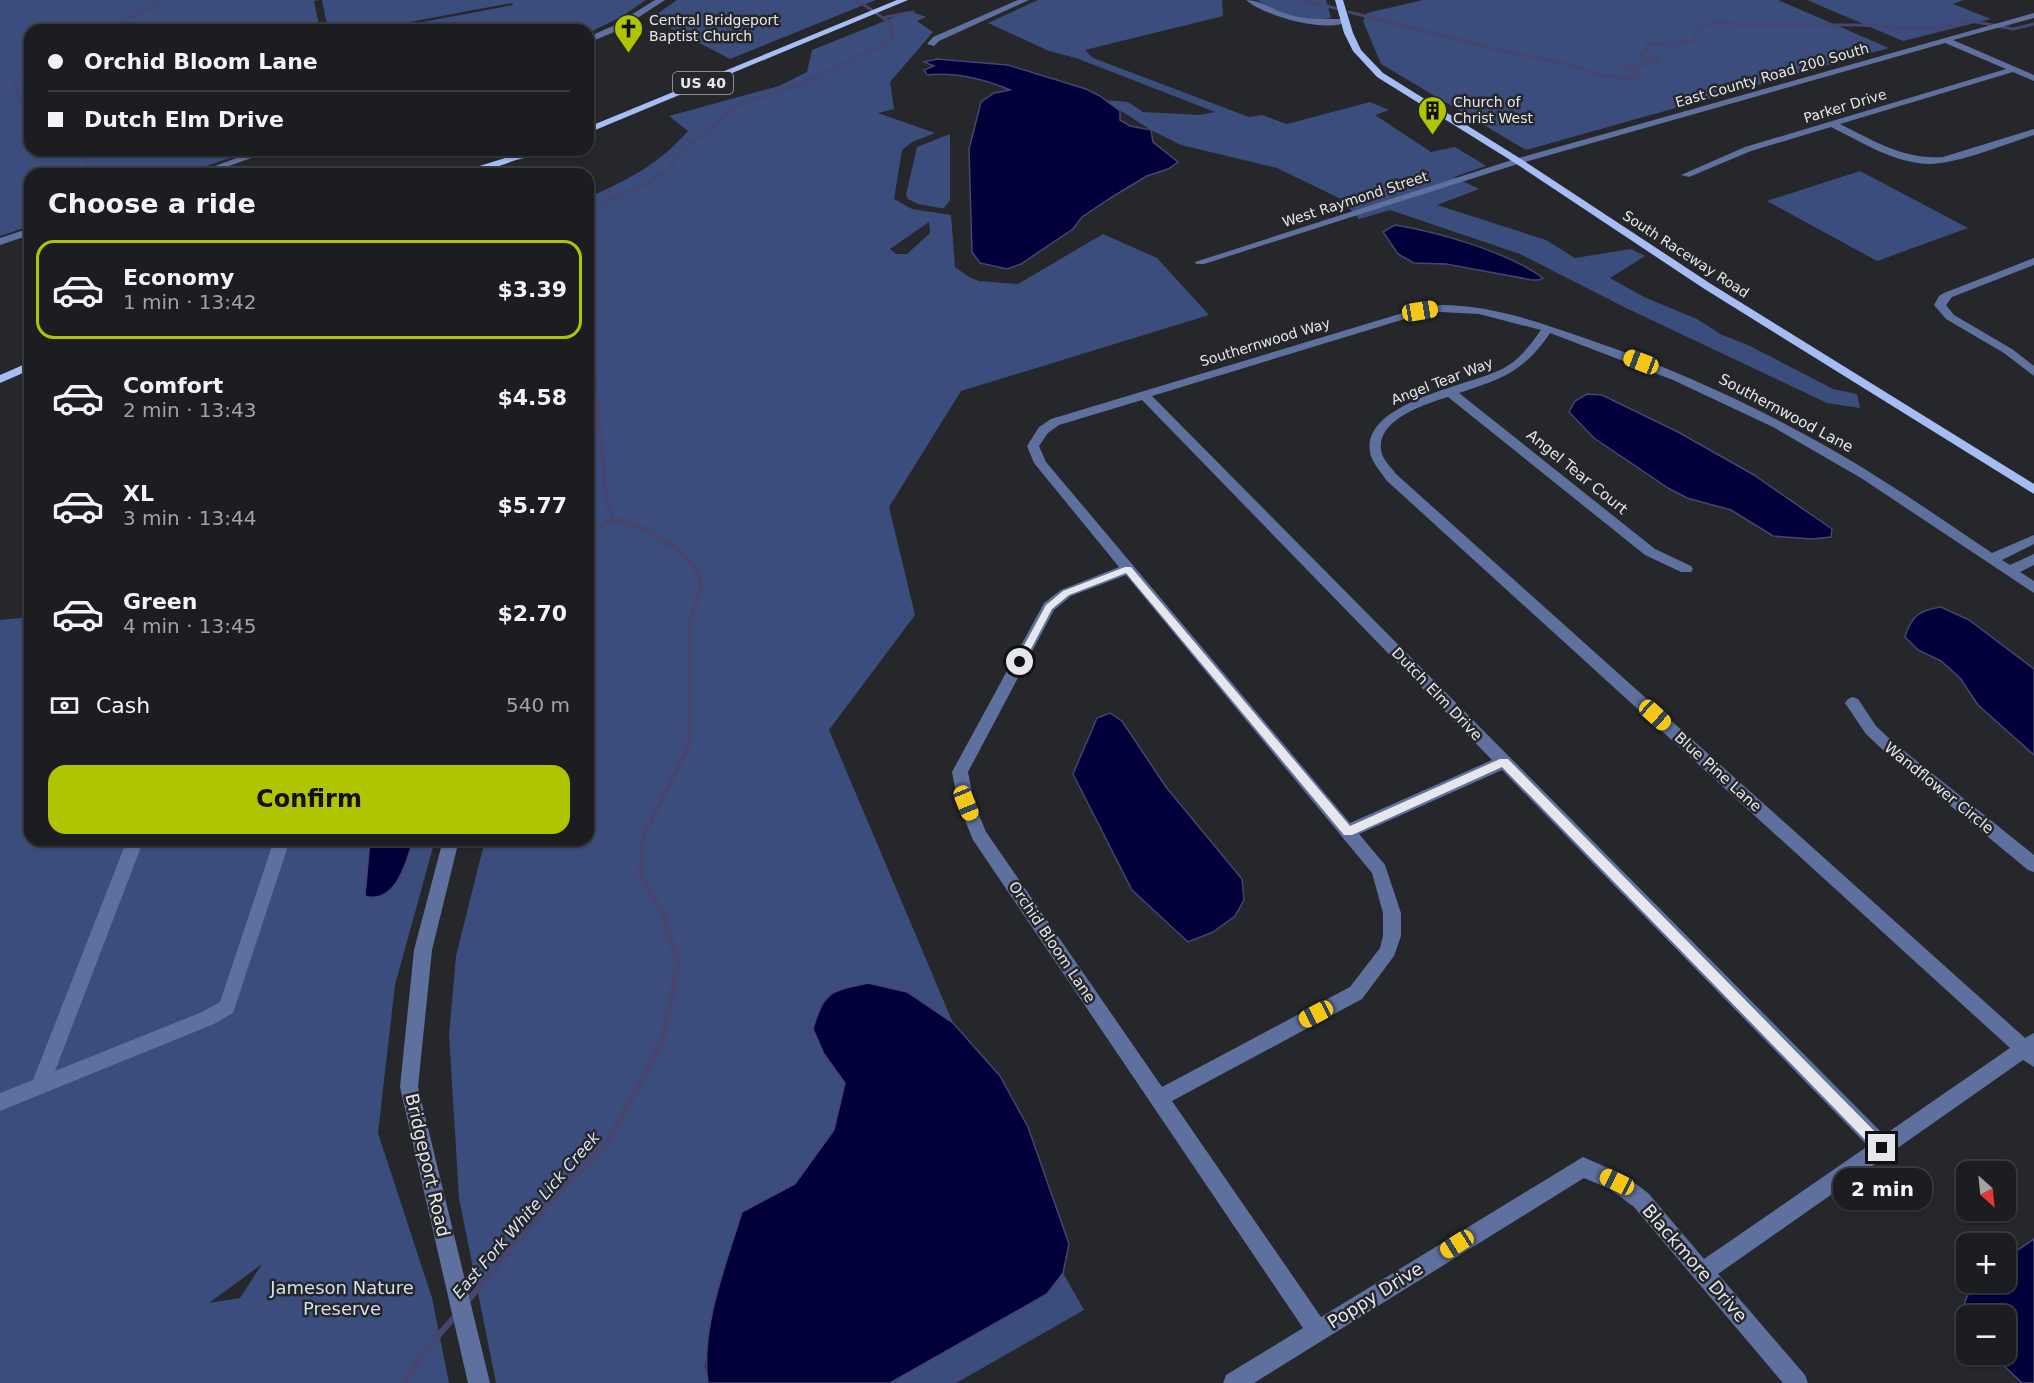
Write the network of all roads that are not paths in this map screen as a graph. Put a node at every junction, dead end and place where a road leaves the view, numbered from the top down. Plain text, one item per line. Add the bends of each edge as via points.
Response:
1 (661, 0) edge
2 (904, 0) edge
3 (1025, 0) edge
4 (1250, 0) edge
5 (1339, 0) edge
6 (2034, 15) edge
7 (1345, 21) junction
8 (594, 37) edge
9 (1945, 40) junction
10 (931, 44) dead end
11 (2014, 69) junction
12 (2034, 78) edge
13 (1832, 124) junction
14 (594, 128) edge
15 (2034, 132) edge
16 (250, 156) edge
17 (516, 156) edge
18 (525, 156) edge
19 (520, 158) junction
20 (1518, 161) junction
21 (216, 168) edge
22 (480, 168) edge
23 (497, 168) edge
24 (510, 168) edge
25 (1686, 175) dead end
26 (24, 233) edge
27 (0, 242) edge
28 (2034, 261) edge
29 (1200, 262) dead end
30 (1500, 314) joint
31 (1547, 329) junction
32 (2032, 368) edge
33 (24, 369) edge
34 (0, 379) edge
35 (1451, 393) junction
36 (1144, 394) junction
37 (1375, 438) joint
38 (2034, 490) edge
39 (2034, 539) edge
40 (1991, 559) junction
41 (2034, 560) edge
42 (1128, 569) junction
43 (1686, 569) dead end
44 (2009, 571) junction
45 (2034, 588) edge
46 (1853, 703) dead end
47 (1504, 762) junction
48 (1348, 831) junction
49 (133, 846) edge
50 (280, 846) edge
51 (449, 846) edge
52 (2034, 865) edge
53 (2030, 1050) edge
54 (40, 1086) junction
55 (1159, 1098) junction
56 (0, 1102) edge
57 (1882, 1148) junction
58 (1576, 1170) joint
59 (1703, 1272) junction
60 (1318, 1331) junction
61 (479, 1383) edge
62 (1234, 1383) edge
63 (1797, 1383) edge

1 - 8 street
2 - 14 main road, US 40
3 - 10 street
4 - 7 street via 1291,19
5 - 7 main road, South Raceway Road
6 - 9 street, East County Road 200 South
7 - 20 main road, South Raceway Road via 1355,50 1371,69
9 - 11 street
9 - 20 street, East County Road 200 South
11 - 12 street
11 - 13 street, Parker Drive
13 - 15 street via 1902,156 1928,162
13 - 25 street, Parker Drive via 1748,148
16 - 21 street
17 - 19 street
18 - 19 main road
19 - 22 main road
19 - 23 main road
19 - 24 main road
20 - 29 street, West Raymond Street
20 - 38 main road, South Raceway Road via 1707,286
26 - 27 street
28 - 32 street via 1948,295 1940,304 1950,318
30 - 31 street, Southernwood Lane
30 - 36 street, Southernwood Way via 1446,306 1420,311
31 - 35 street, Angel Tear Way via 1533,350 1514,367
31 - 40 street, Southernwood Lane via 1658,369 1769,420 1875,481
33 - 34 main road
35 - 37 street, Angel Tear Way via 1397,412 1379,428
35 - 43 street, Angel Tear Court via 1650,552
36 - 42 street, Southernwood Way via 1055,422 1043,430 1033,446 1040,463
36 - 47 street, Dutch Elm Drive
37 - 53 street, Blue Pine Lane via 1377,457 1391,477
39 - 40 street
40 - 44 street, Southernwood Lane
41 - 44 street
42 - 48 street
42 - 55 street, Orchid Bloom Lane via 1066,593 1049,607 960,772 966,803 979,835
44 - 45 street, Southernwood Lane
46 - 52 street, Wandflower Circle via 1871,730 1888,746
47 - 48 street
47 - 57 street, Dutch Elm Drive
48 - 55 street via 1379,870 1392,913 1390,944 1377,968 1356,993
49 - 54 street
50 - 54 street via 227,1007
51 - 61 street, Bridgeport Road via 423,950 409,1087
53 - 57 street
54 - 56 street
55 - 60 street, Orchid Bloom Lane
57 - 59 street
58 - 59 street, Blackmore Drive via 1582,1167 1600,1173 1641,1200
58 - 60 street, Poppy Drive
59 - 63 street, Blackmore Drive
60 - 62 street, Poppy Drive

